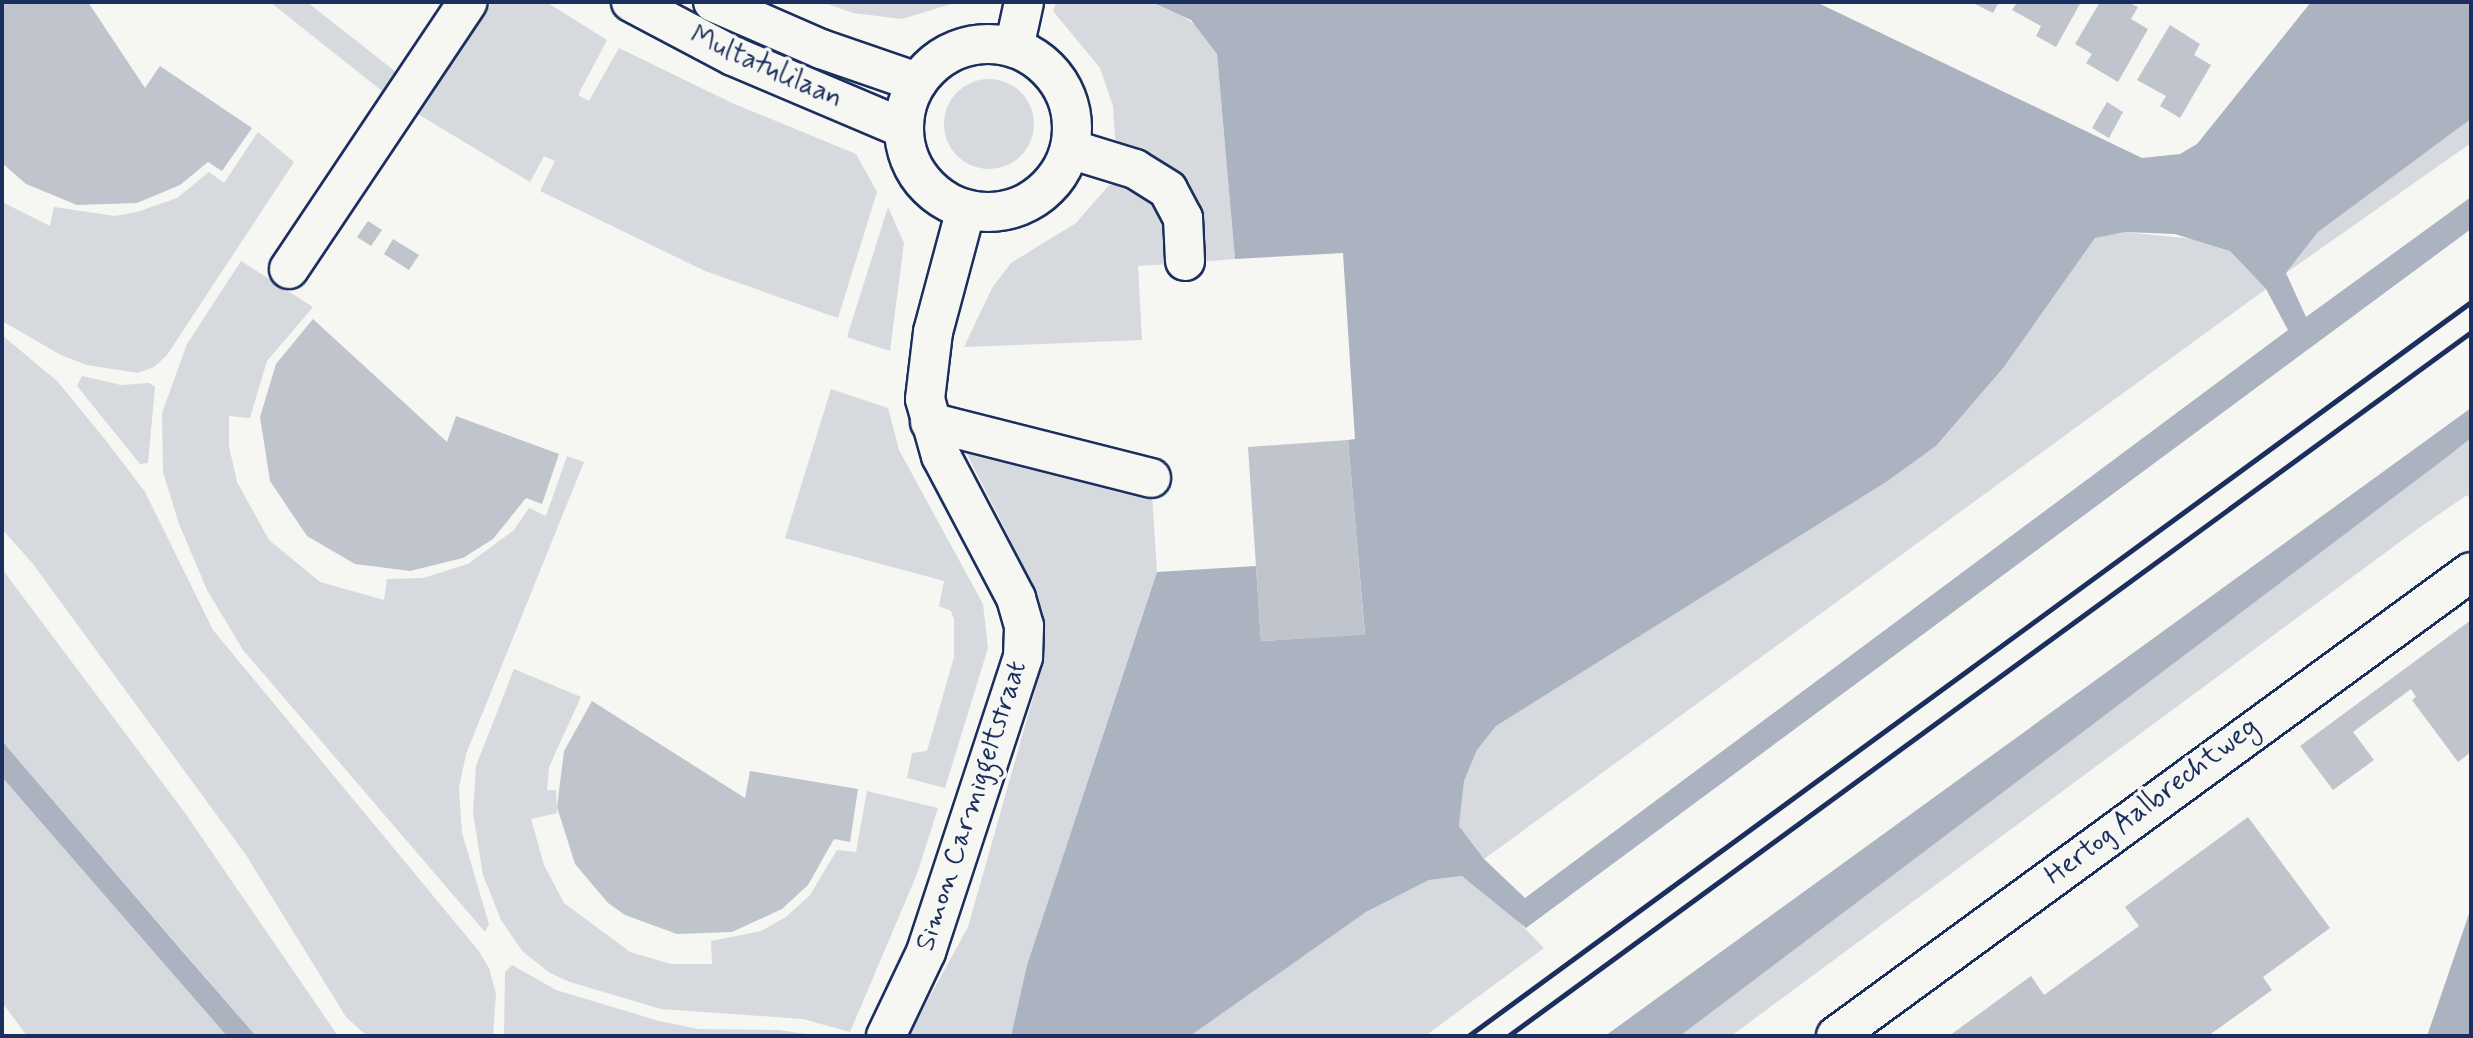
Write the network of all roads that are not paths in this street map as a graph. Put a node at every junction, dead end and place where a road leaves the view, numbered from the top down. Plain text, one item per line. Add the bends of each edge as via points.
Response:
1 (468, 2) edge
2 (631, 2) edge
3 (713, 2) edge
4 (1024, 2) edge
5 (1014, 48) junction
6 (917, 82) junction
7 (903, 128) junction
8 (1070, 149) junction
9 (966, 209) junction
10 (1185, 261) dead end
11 (289, 269) dead end
12 (936, 439) junction
13 (1151, 478) dead end
14 (2471, 572) edge
15 (886, 1036) edge
16 (1836, 1036) edge

1 - 11 street
2 - 7 street, Multatulilaan via 733,56
3 - 6 street, Multatulilaan via 821,49
4 - 5 street
5 - 6 street via 981,44 948,53
5 - 8 street via 1036,58 1055,76 1068,98
6 - 7 street
7 - 9 street via 913,166 926,186
8 - 9 street via 1059,174 1042,193 1018,206 992,212
8 - 10 street via 1135,169 1167,190 1183,219
9 - 12 street, Simon Carmiggeltstraat via 933,332 925,400
12 - 13 street
12 - 15 street, Simon Carmiggeltstraat via 1016,598 1024,645 1015,690 926,952
14 - 16 street, Hertog Aalbrechtweg

